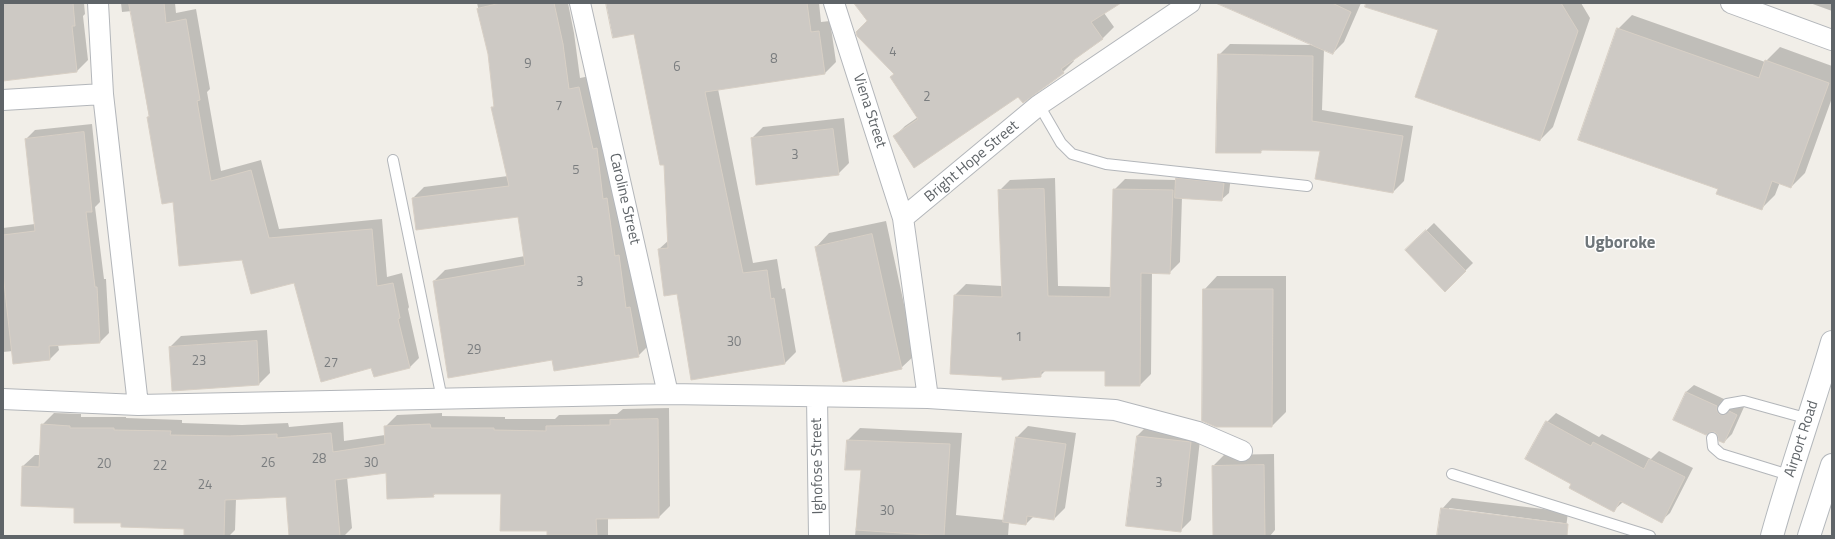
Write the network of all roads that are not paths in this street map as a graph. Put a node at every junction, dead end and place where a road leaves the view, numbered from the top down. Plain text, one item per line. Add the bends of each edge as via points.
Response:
1 (98, 3) edge
2 (580, 3) edge
3 (834, 3) edge
4 (1190, 3) edge
5 (1731, 3) edge
6 (1832, 40) edge
7 (103, 94) junction
8 (3, 100) edge
9 (1039, 105) junction
10 (393, 160) dead end
11 (1307, 186) dead end
12 (903, 218) junction
13 (1832, 342) edge
14 (668, 394) junction
15 (817, 396) junction
16 (928, 398) junction
17 (3, 399) edge
18 (442, 399) junction
19 (138, 405) junction
20 (1723, 409) dead end
21 (1809, 419) junction
22 (1712, 438) dead end
23 (1242, 451) dead end
24 (1832, 465) edge
25 (1452, 474) dead end
26 (1789, 475) junction
27 (819, 536) edge
28 (1650, 536) edge
29 (1772, 536) edge
30 (1810, 536) edge

1 - 7 street
2 - 14 street, Caroline Street
3 - 12 street, Viena Street
4 - 9 street, Bright Hope Street
5 - 6 street
7 - 8 street
7 - 19 street
9 - 11 lane via 1061,143 1072,154 1106,164
9 - 12 street, Bright Hope Street
10 - 18 lane
12 - 16 street
13 - 21 main road, Airport Road
14 - 15 street
14 - 18 street
15 - 16 street
15 - 27 street, Ighofose Street
16 - 23 street via 1115,410 1198,432
17 - 19 street
18 - 19 street
20 - 21 lane via 1727,404 1744,401
21 - 26 main road, Airport Road
22 - 26 lane via 1713,447 1721,454
24 - 30 main road
25 - 28 lane
26 - 29 main road, Airport Road

